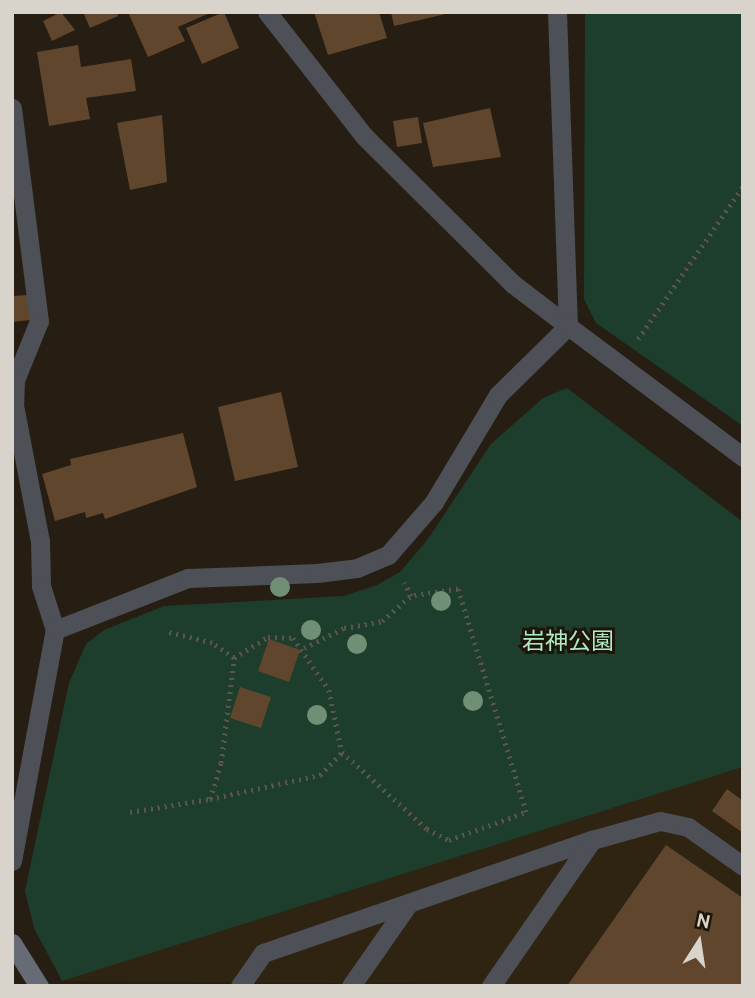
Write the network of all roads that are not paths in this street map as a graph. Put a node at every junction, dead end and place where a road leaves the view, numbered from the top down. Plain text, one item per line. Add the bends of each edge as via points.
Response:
1 (267, 12) edge
2 (557, 12) edge
3 (12, 108) edge
4 (568, 326) junction
5 (743, 457) edge
6 (55, 630) junction
7 (592, 840) junction
8 (12, 861) edge
9 (743, 866) edge
10 (409, 903) junction
11 (12, 943) edge
12 (40, 986) edge
13 (240, 986) edge
14 (351, 986) edge
15 (491, 986) edge

1 - 4 street via 364,136 513,284
2 - 4 street
3 - 6 street via 39,321 15,380 14,405 40,541 41,586
4 - 5 street
4 - 6 street via 498,396 434,502 388,555 357,568 317,573 188,578
6 - 8 street
7 - 9 street via 660,821 688,827
7 - 10 street
7 - 15 street
10 - 13 street via 262,953
10 - 14 street
11 - 12 main road

